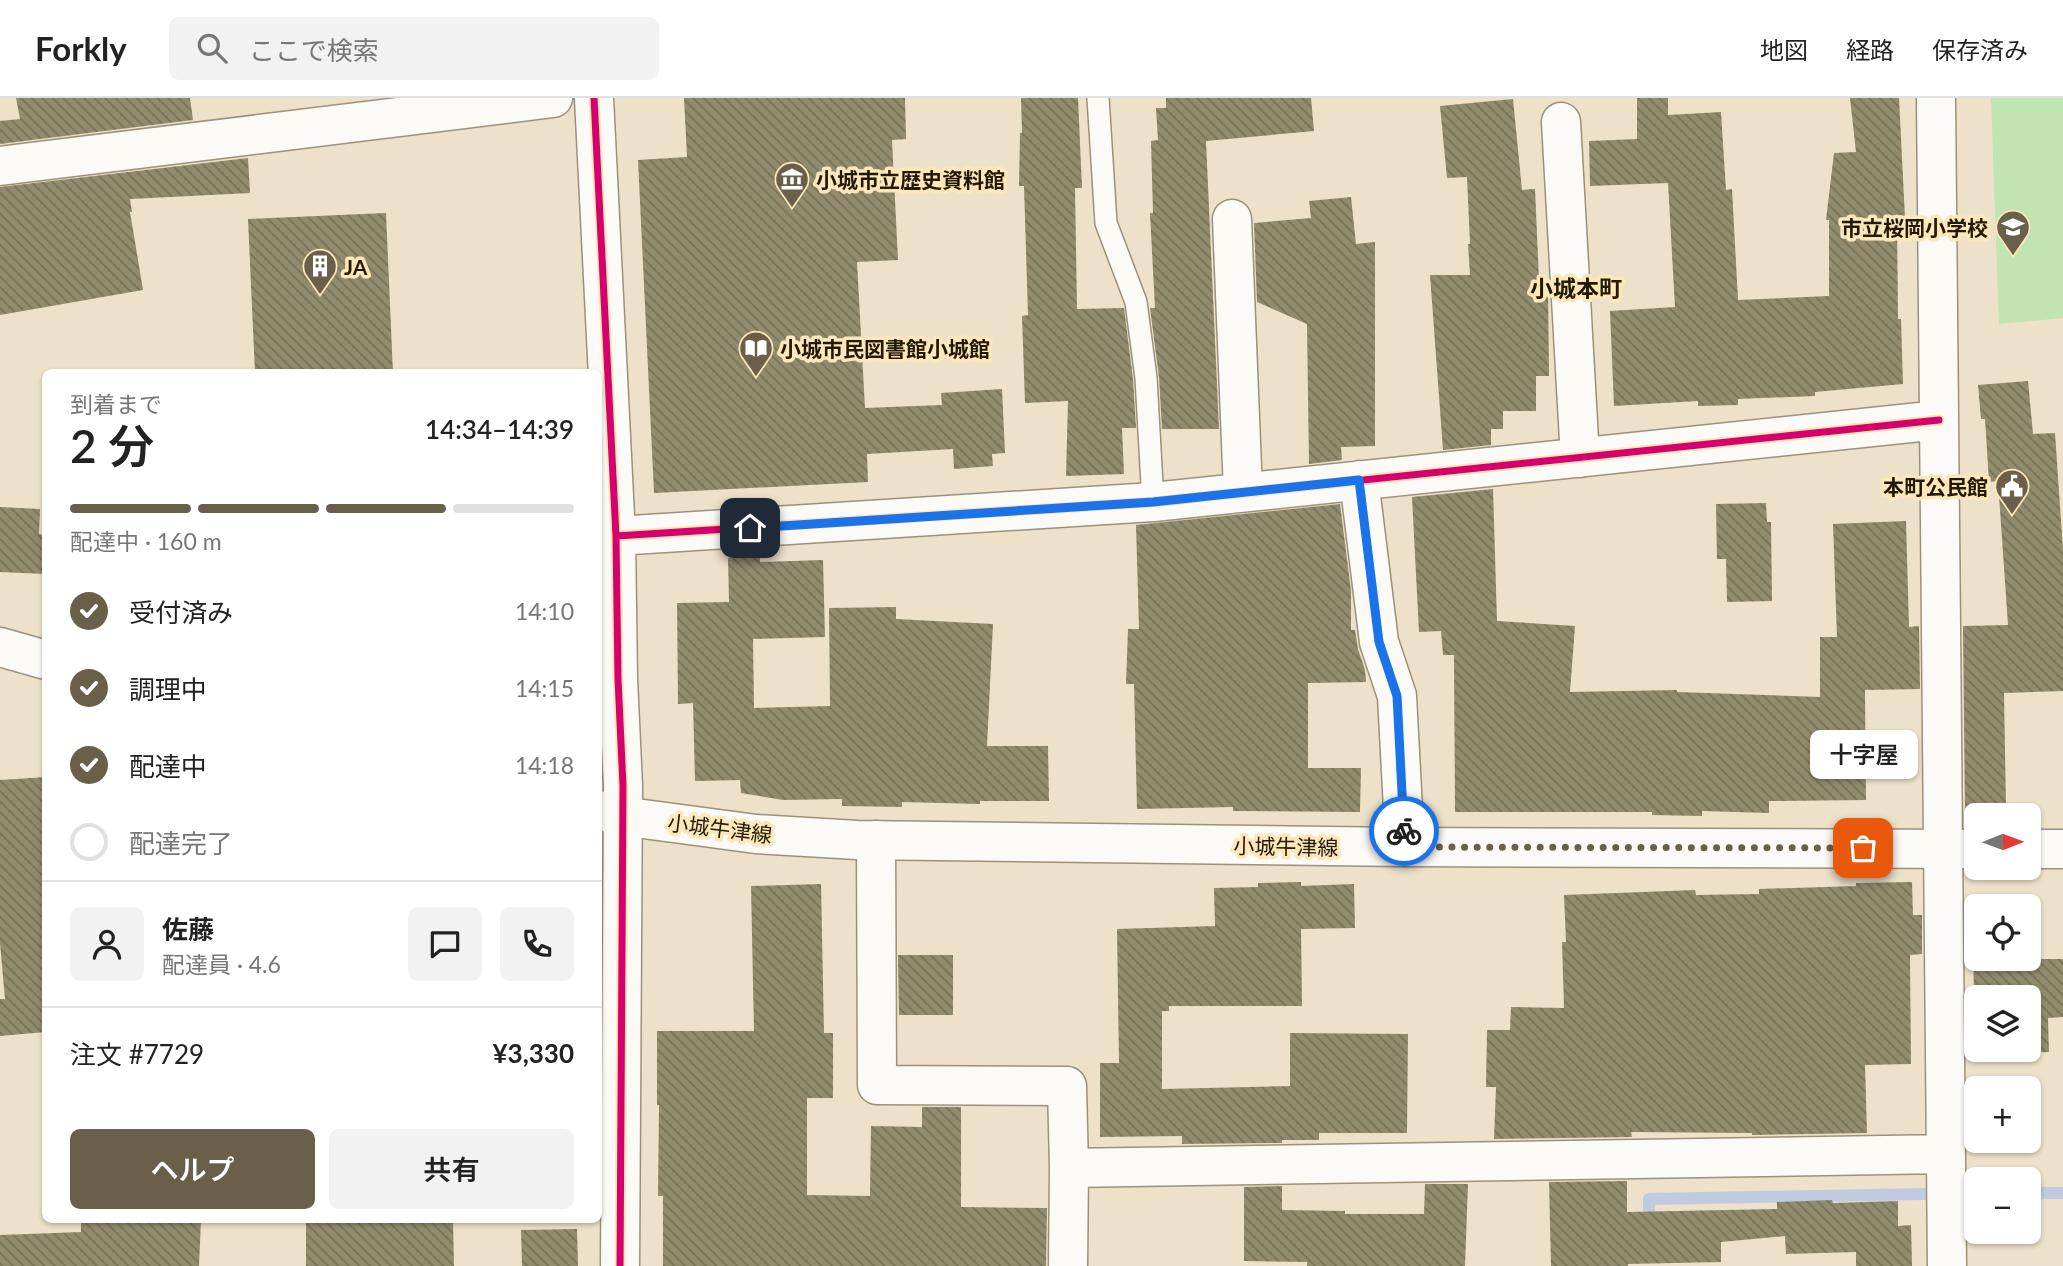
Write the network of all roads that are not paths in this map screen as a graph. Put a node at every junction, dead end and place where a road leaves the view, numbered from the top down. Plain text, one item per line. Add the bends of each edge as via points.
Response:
1 (553, 98) edge
2 (594, 98) edge
3 (1098, 98) edge
4 (1936, 98) edge
5 (1561, 122) dead end
6 (0, 166) edge
7 (1232, 219) dead end
8 (1940, 421) junction
9 (1580, 458) junction
10 (1359, 480) junction
11 (1243, 492) junction
12 (1153, 502) junction
13 (616, 536) junction
14 (0, 647) edge
15 (42, 659) edge
16 (610, 813) edge
17 (876, 840) junction
18 (1405, 847) junction
19 (1960, 849) edge
20 (2041, 849) edge
21 (2063, 849) edge
22 (1946, 1154) junction
23 (1069, 1168) junction
24 (620, 1266) edge
25 (1068, 1266) edge
26 (1947, 1266) edge

1 - 6 street
2 - 13 street
3 - 12 lane via 1106,223 1136,302 1146,378
4 - 8 street
5 - 9 street
7 - 11 street
8 - 9 street
8 - 19 street
9 - 10 street
10 - 11 street
10 - 18 street via 1379,642 1397,696
11 - 12 street
12 - 13 street
13 - 16 street via 622,786
14 - 15 street
16 - 17 street, 小城牛津線 via 756,834
16 - 24 street
17 - 18 street, 小城牛津線
17 - 23 street via 877,1085 1067,1086
18 - 19 street, 小城牛津線
19 - 22 street
20 - 21 street
22 - 23 street
22 - 26 street
23 - 25 street

